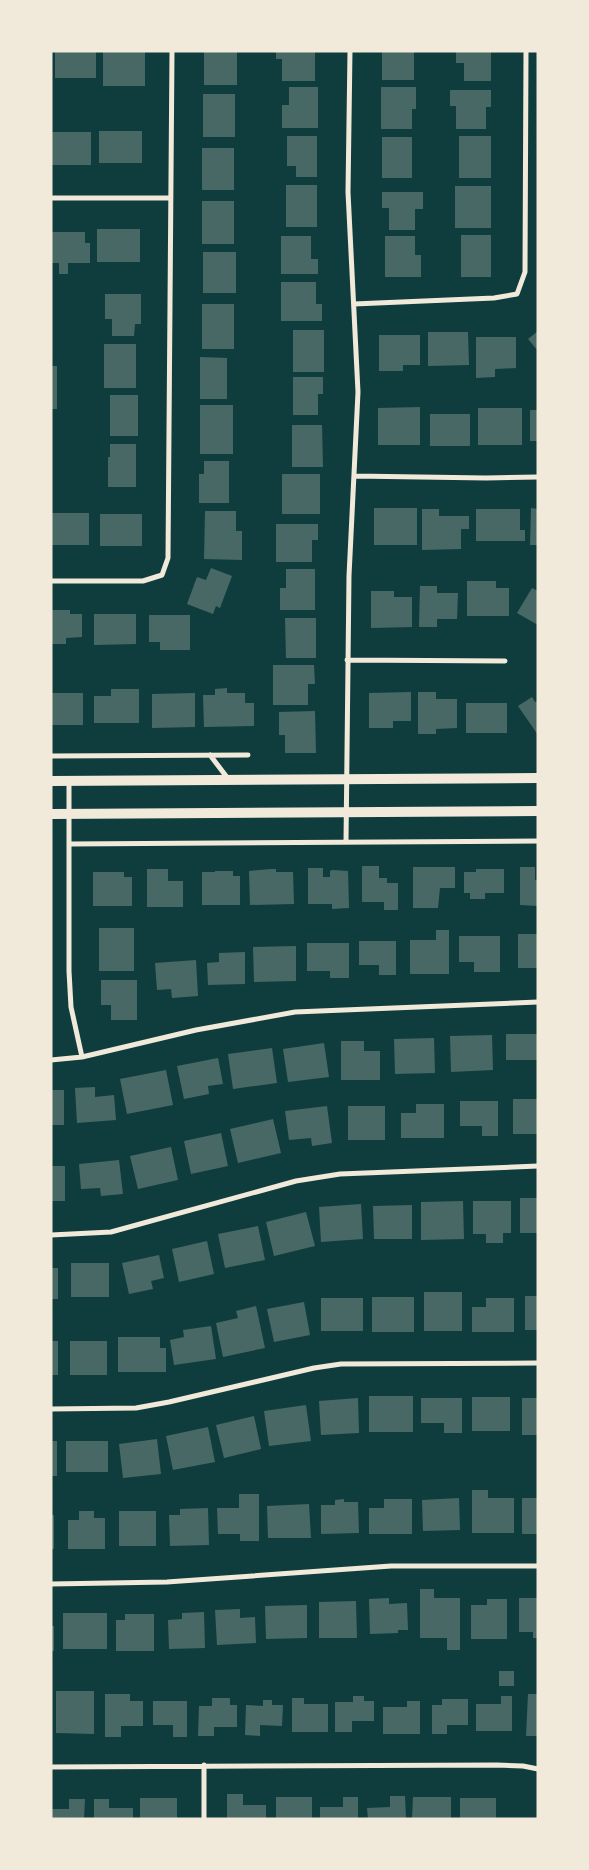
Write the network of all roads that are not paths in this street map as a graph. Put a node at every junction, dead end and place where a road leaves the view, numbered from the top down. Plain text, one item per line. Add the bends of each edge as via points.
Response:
1 (172, 51) edge
2 (350, 51) edge
3 (526, 51) edge
4 (51, 198) edge
5 (170, 198) junction
6 (354, 304) junction
7 (354, 476) junction
8 (538, 477) edge
9 (51, 581) edge
10 (347, 660) junction
11 (505, 661) dead end
12 (210, 755) junction
13 (248, 755) dead end
14 (51, 756) edge
15 (538, 778) edge
16 (229, 780) junction
17 (347, 780) junction
18 (51, 781) edge
19 (69, 781) junction
20 (538, 811) edge
21 (347, 812) junction
22 (51, 814) edge
23 (69, 814) junction
24 (346, 842) junction
25 (538, 842) edge
26 (69, 844) junction
27 (538, 1002) edge
28 (82, 1057) junction
29 (51, 1060) edge
30 (538, 1166) edge
31 (51, 1235) edge
32 (538, 1363) edge
33 (51, 1409) edge
34 (538, 1566) edge
35 (51, 1584) edge
36 (204, 1766) junction
37 (51, 1767) edge
38 (538, 1769) edge
39 (204, 1819) edge

1 - 5 street
2 - 6 street via 348,192
3 - 6 street via 525,272 516,294 494,298
4 - 5 street
5 - 9 street via 168,558 162,575 144,581
6 - 7 street via 358,392
7 - 8 street
7 - 10 street
10 - 11 street
10 - 17 street
12 - 13 street
12 - 14 street
12 - 16 street
15 - 17 main road
16 - 17 main road
16 - 19 main road
17 - 21 street
18 - 19 main road
19 - 23 street
20 - 21 main road
21 - 23 main road
21 - 24 street
22 - 23 main road
23 - 26 street
24 - 25 street
24 - 26 street
26 - 28 street via 71,1007
27 - 28 street via 295,1012 196,1030
28 - 29 street
30 - 31 street via 340,1174 296,1182 112,1232
32 - 33 street via 340,1364 136,1408
34 - 35 street via 382,1566 167,1582
36 - 37 street
36 - 38 street via 497,1765
36 - 39 street

